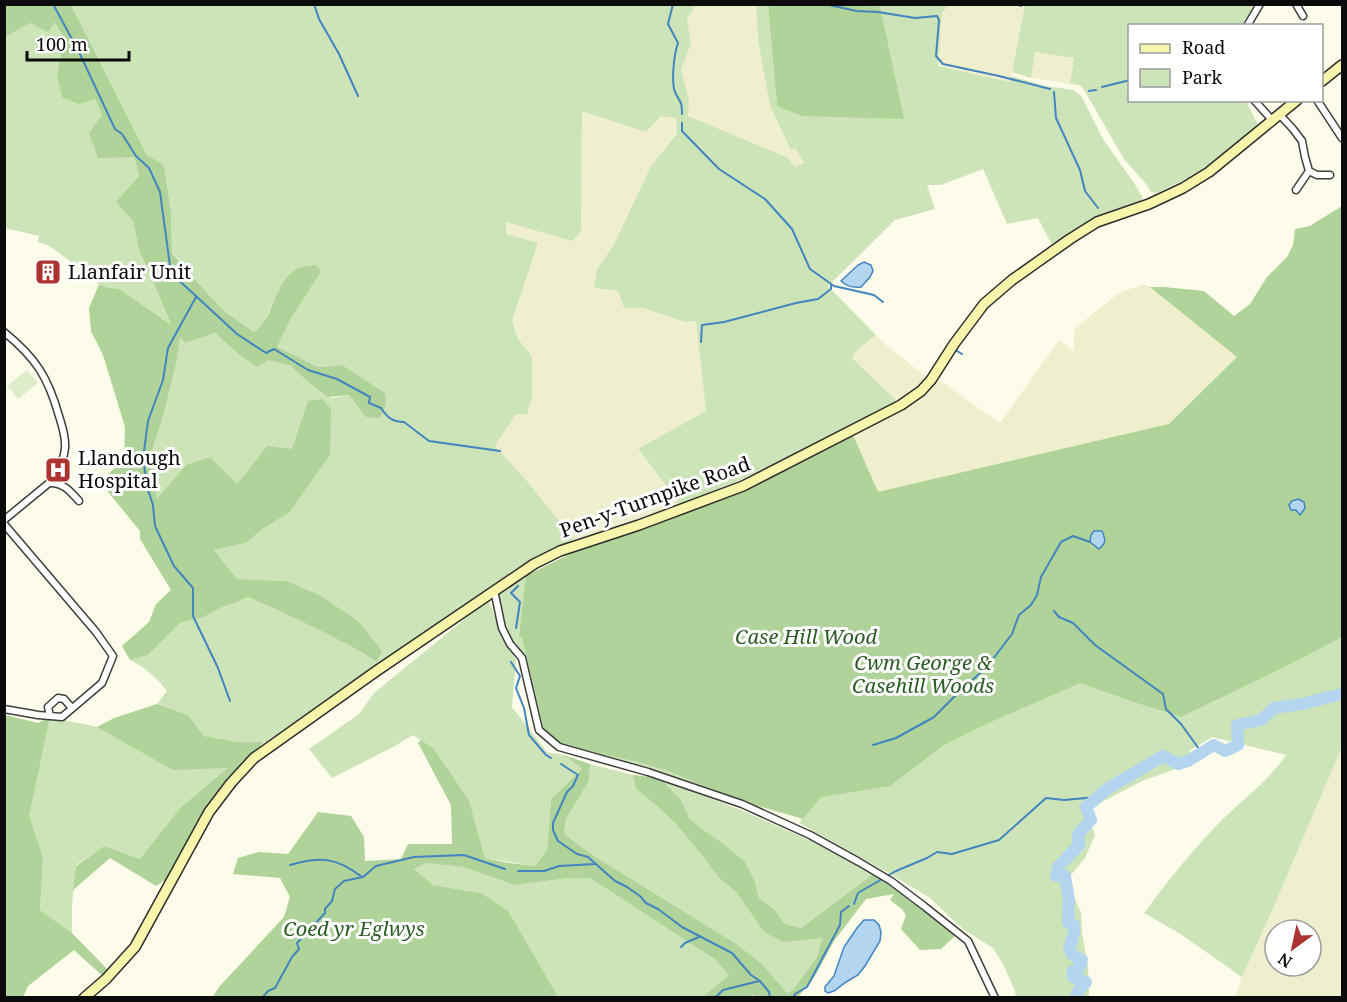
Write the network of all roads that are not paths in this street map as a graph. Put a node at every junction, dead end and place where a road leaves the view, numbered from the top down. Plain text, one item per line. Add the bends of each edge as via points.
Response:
1 (1260, 4) edge
2 (1296, 4) edge
3 (1303, 16) dead end
4 (1248, 24) edge
5 (1342, 65) edge
6 (1323, 80) edge
7 (1256, 102) edge
8 (1295, 102) edge
9 (1318, 102) edge
10 (1276, 118) junction
11 (1342, 138) edge
12 (1309, 171) junction
13 (1330, 175) dead end
14 (1296, 190) dead end
15 (4, 332) edge
16 (52, 483) junction
17 (79, 501) dead end
18 (4, 522) edge
19 (494, 590) junction
20 (72, 708) junction
21 (4, 709) edge
22 (50, 716) junction
23 (84, 998) edge
24 (995, 998) edge

1 - 4 street
2 - 3 street
5 - 6 street
7 - 10 street
8 - 10 street, Pen-y-Turnpike Road
9 - 11 street
10 - 12 street via 1293,129 1302,141
10 - 19 street, Pen-y-Turnpike Road via 1183,188 1097,222 1012,280 984,304 931,380 901,405 743,486 560,551
12 - 13 street
12 - 14 street
15 - 16 street via 35,362 47,381 56,408 65,448
16 - 17 street via 64,485
16 - 18 street via 46,484
18 - 20 street via 113,656 102,683
19 - 23 street, Pen-y-Turnpike Road via 254,758 209,812 135,947
19 - 24 street via 502,628 522,658 539,730 559,747 742,804 879,873 968,941
20 - 22 street via 62,717
20 - 22 street via 58,698 48,707
21 - 22 street

